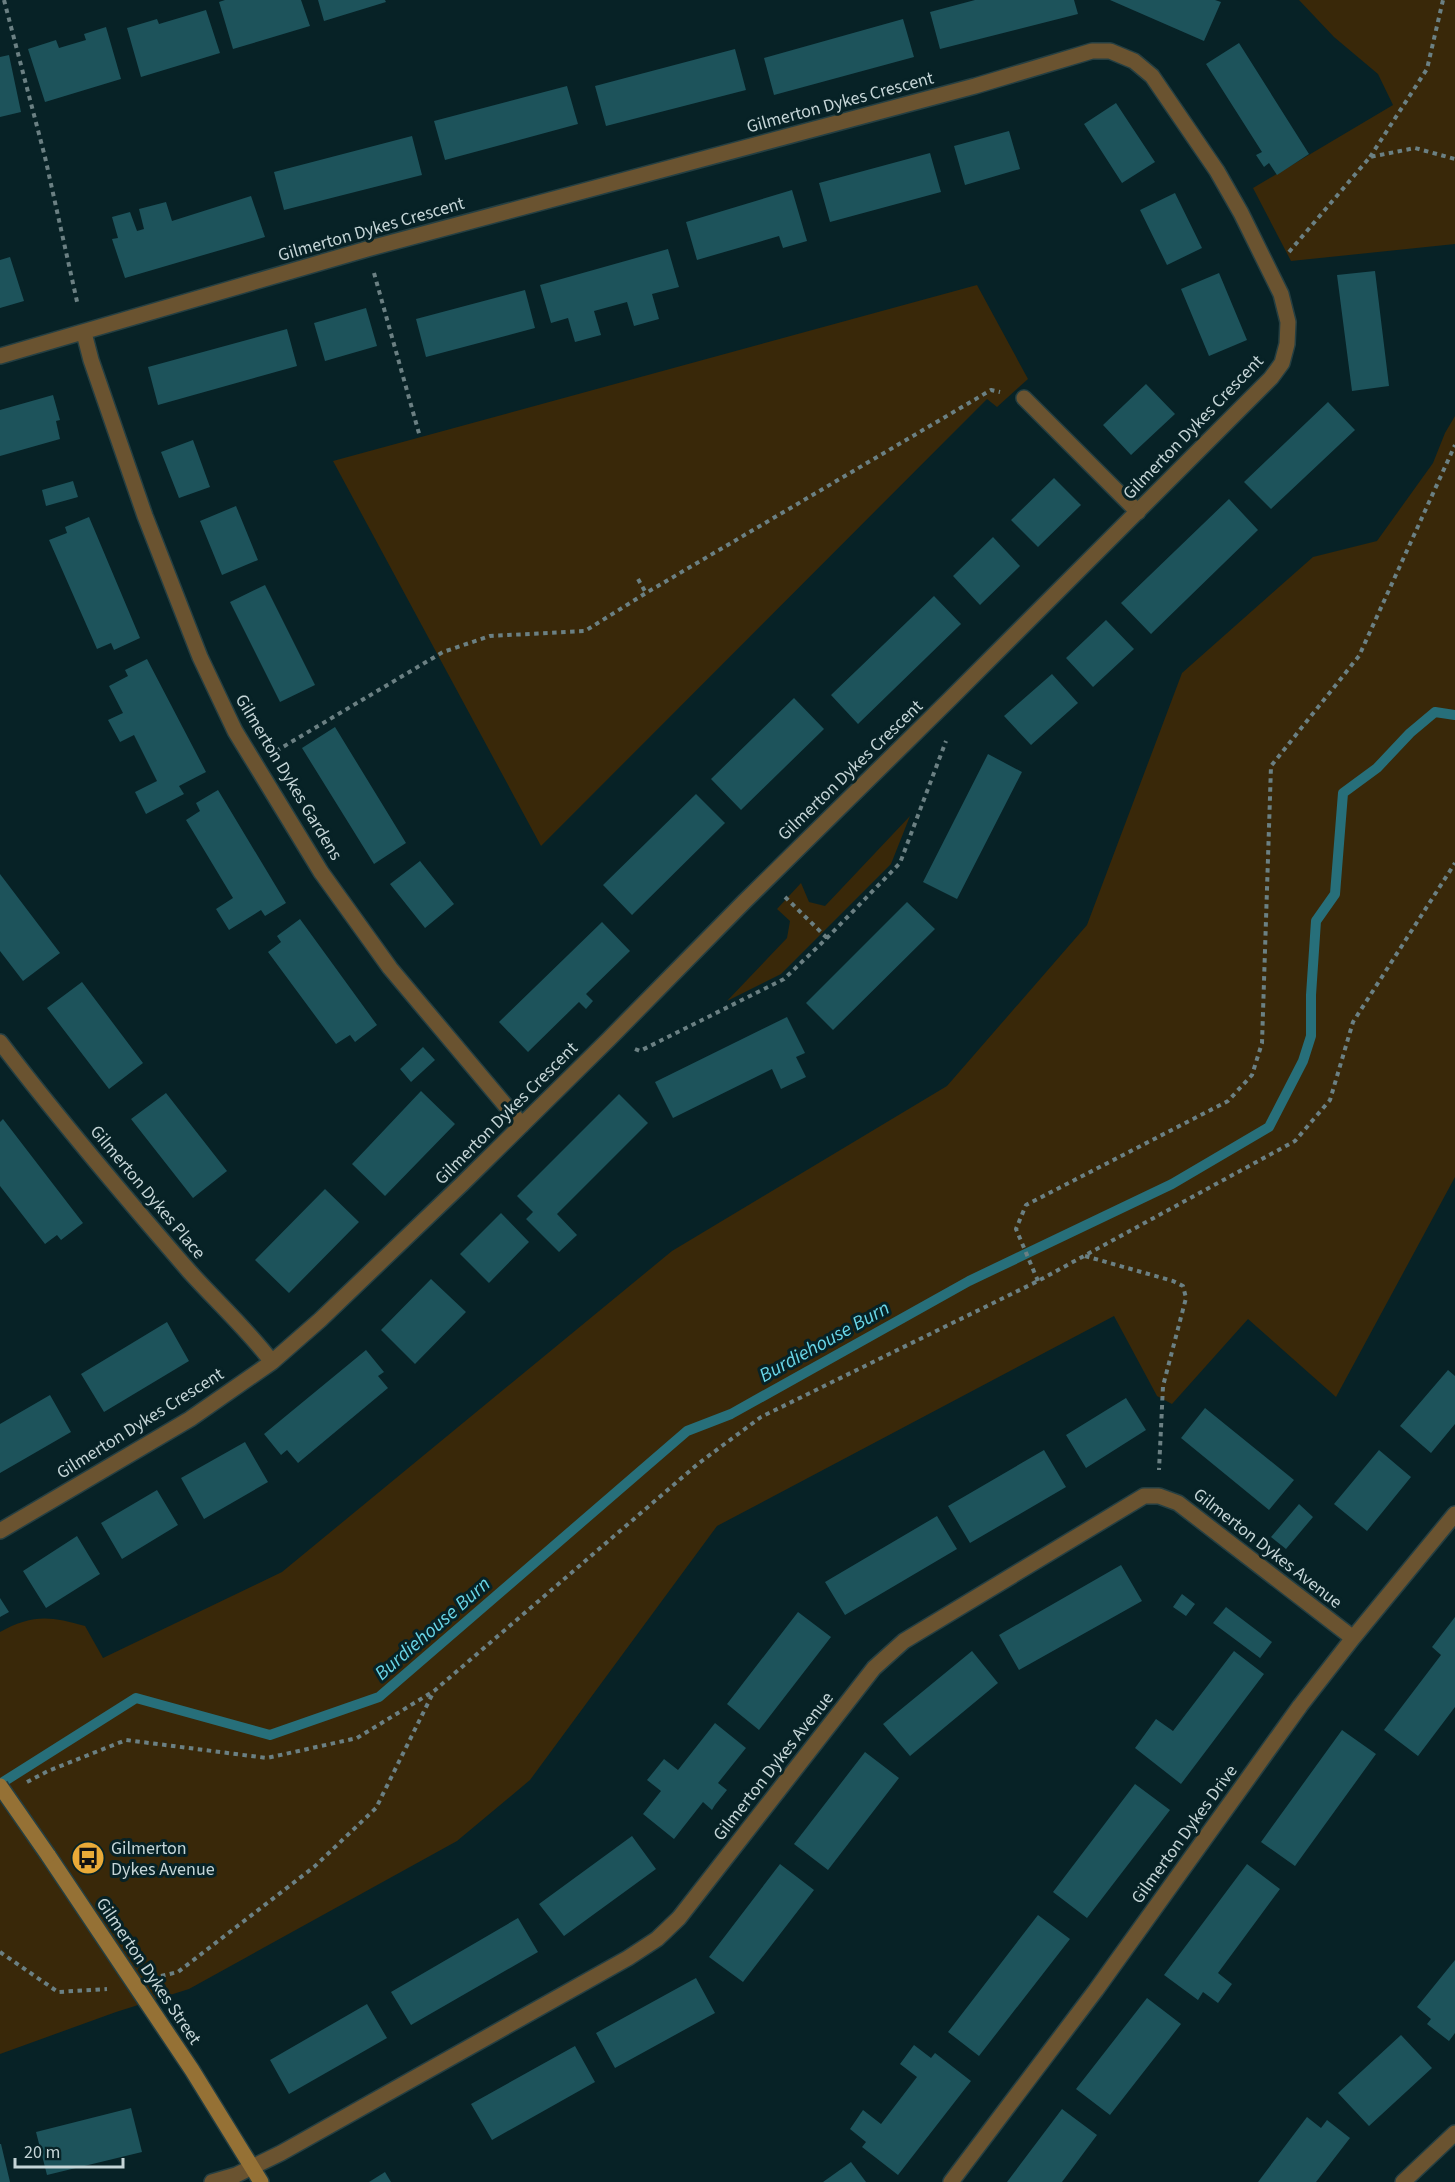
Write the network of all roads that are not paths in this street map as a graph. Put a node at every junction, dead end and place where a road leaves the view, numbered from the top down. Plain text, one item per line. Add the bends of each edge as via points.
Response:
1 (84, 333) junction
2 (0, 356) edge
3 (1024, 398) road end
4 (1138, 512) junction
5 (0, 1042) edge
6 (5, 1060) edge
7 (522, 1125) junction
8 (272, 1362) junction
9 (1455, 1514) edge
10 (0, 1531) edge
11 (1353, 1638) junction
12 (0, 1786) edge
13 (1455, 2133) edge
14 (252, 2168) junction
15 (212, 2182) edge
16 (261, 2182) edge
17 (951, 2182) edge
18 (1403, 2182) edge

1 - 2 street, Gilmerton Dykes Crescent
1 - 4 street, Gilmerton Dykes Crescent via 367,249 1092,51 1110,51 1134,60 1152,76 1217,171 1281,294 1288,322 1282,363 1271,378
1 - 7 street, Gilmerton Dykes Gardens via 145,516 200,657 235,731 321,872 390,968
3 - 4 street
4 - 7 street, Gilmerton Dykes Crescent
5 - 6 street, Gilmerton Dykes Place
6 - 8 street, Gilmerton Dykes Place
7 - 8 street, Gilmerton Dykes Crescent
8 - 10 street, Gilmerton Dykes Crescent via 190,1419
9 - 11 street, Gilmerton Dykes Drive
11 - 14 street, Gilmerton Dykes Avenue via 1178,1503 1158,1496 1144,1497 904,1641 874,1668 679,1918 657,1939
11 - 17 street, Gilmerton Dykes Drive
12 - 14 main road, Gilmerton Dykes Street, bridge via 134,1982
13 - 18 street
14 - 15 street, Gilmerton Dykes Avenue
14 - 16 main road, Gilmerton Dykes Street

